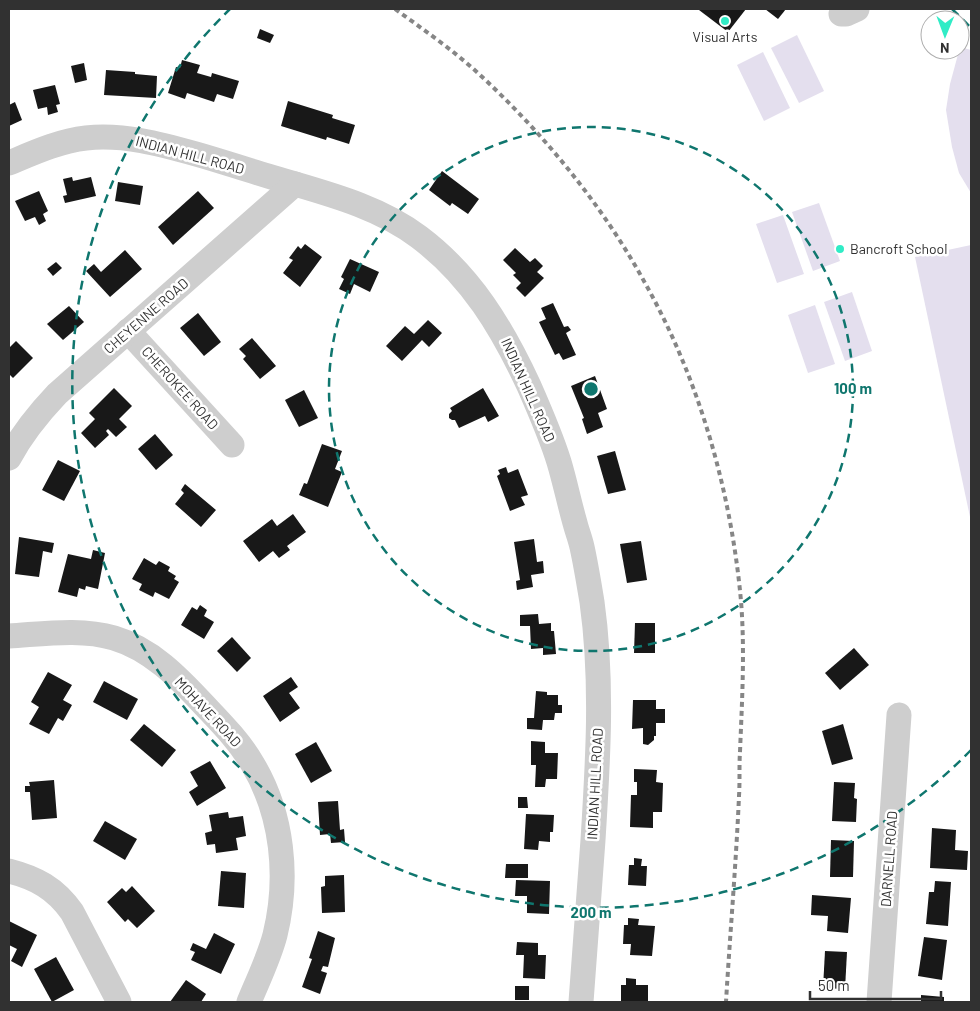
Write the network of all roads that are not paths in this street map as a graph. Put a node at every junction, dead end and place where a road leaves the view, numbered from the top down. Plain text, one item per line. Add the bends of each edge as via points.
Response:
1 (9, 163) edge
2 (295, 184) junction
3 (128, 331) junction
4 (232, 445) dead end
5 (9, 458) edge
6 (9, 636) edge
7 (899, 715) dead end
8 (9, 871) edge
9 (120, 1002) edge
10 (249, 1002) edge
11 (581, 1002) edge
12 (879, 1002) edge

1 - 2 street, INDIAN HILL ROAD via 74,140 122,138 164,145
2 - 3 street, CHEYENNE ROAD
2 - 11 street, INDIAN HILL ROAD via 350,201 384,216 417,235 449,263 474,291 508,343 553,444 582,546 594,618 598,685 597,784
3 - 4 street, CHEROKEE ROAD
3 - 5 street, CHEYENNE ROAD via 34,418
6 - 10 street, MOHAVE ROAD via 83,632 113,637 142,650 198,698 232,735 251,762 275,815 282,882 275,937
7 - 12 street, DARNELL ROAD
8 - 9 street via 41,883 64,900

